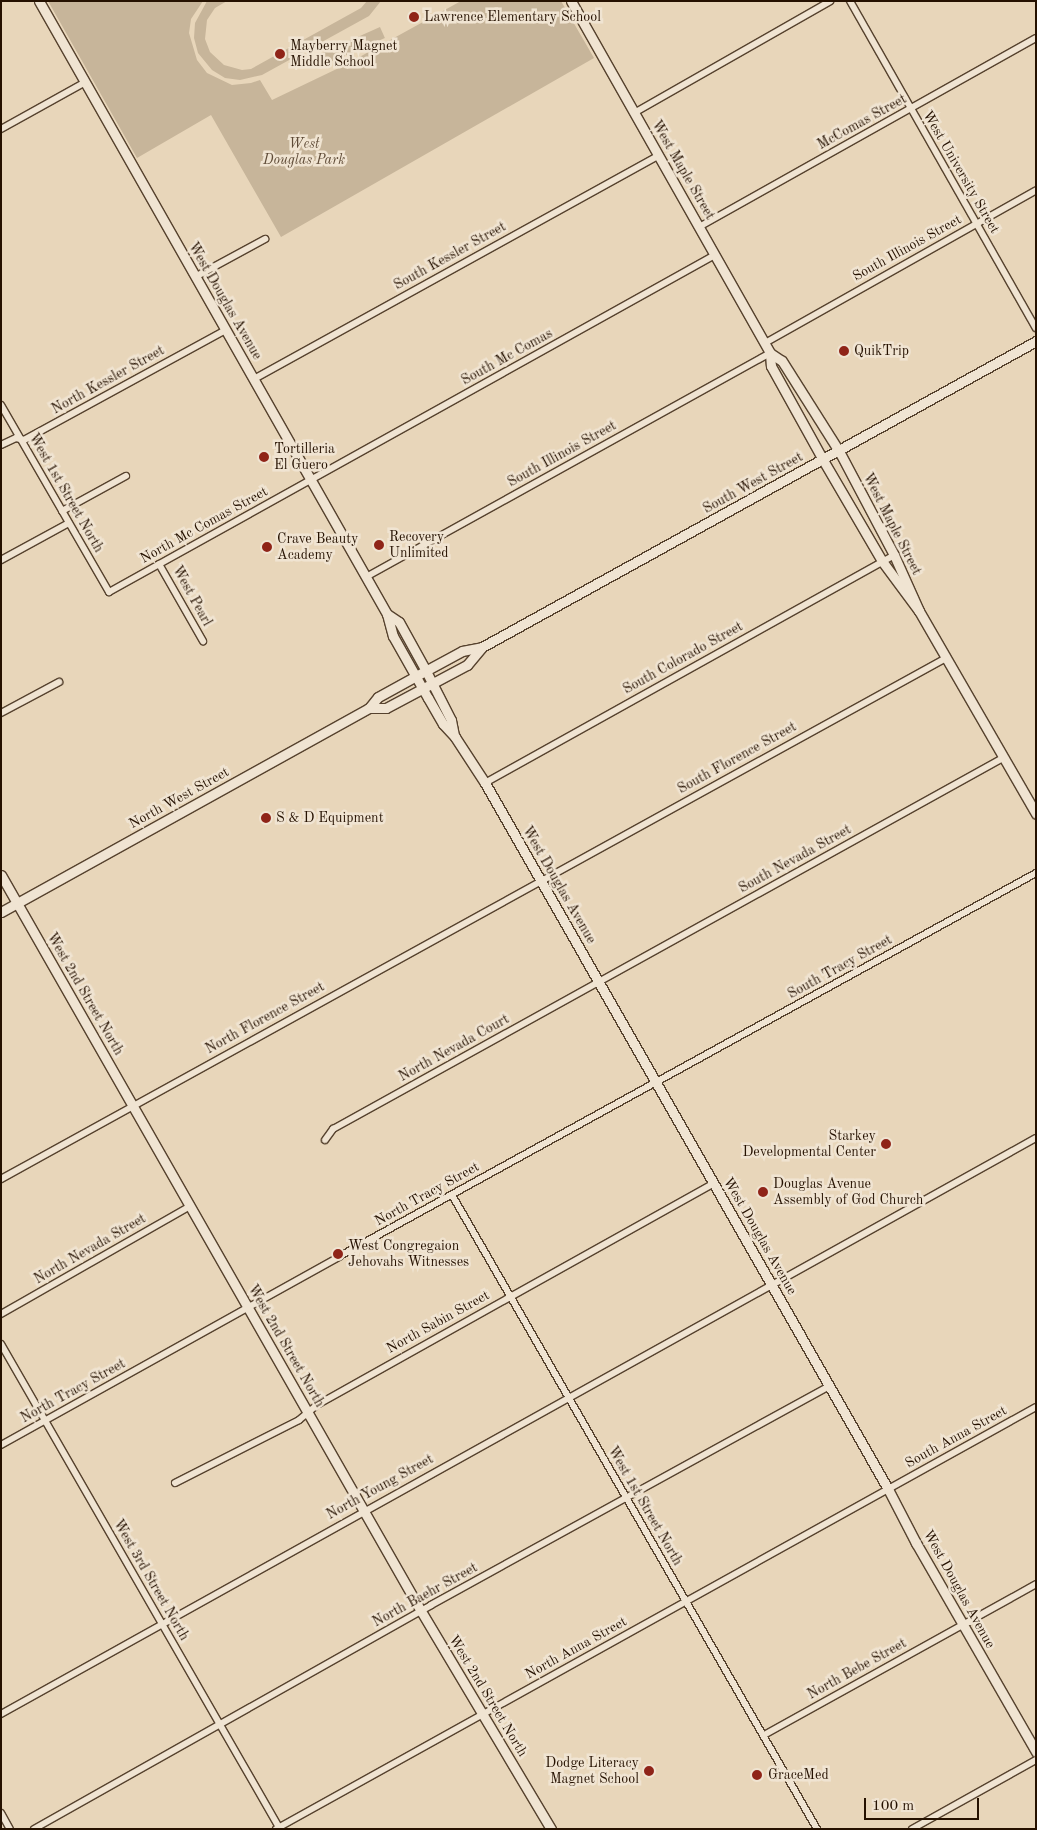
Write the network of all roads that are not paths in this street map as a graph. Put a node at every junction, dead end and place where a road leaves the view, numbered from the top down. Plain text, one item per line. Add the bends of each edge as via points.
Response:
1 (39, 1) edge
2 (571, 1) edge
3 (830, 1) edge
4 (850, 1) edge
5 (1036, 38) edge
6 (84, 83) junction
7 (910, 109) junction
8 (634, 113) junction
9 (1, 129) edge
10 (658, 156) junction
11 (1036, 190) edge
12 (976, 224) junction
13 (699, 227) junction
14 (265, 239) dead end
15 (715, 255) junction
16 (196, 277) junction
17 (1036, 328) edge
18 (226, 330) junction
19 (1036, 340) edge
20 (765, 343) junction
21 (770, 353) junction
22 (254, 379) junction
23 (1, 405) edge
24 (21, 439) junction
25 (1, 445) edge
26 (839, 451) junction
27 (823, 460) junction
28 (126, 476) dead end
29 (311, 479) junction
30 (867, 503) junction
31 (62, 511) junction
32 (853, 511) junction
33 (69, 523) junction
34 (894, 555) junction
35 (1, 560) edge
36 (882, 561) junction
37 (159, 564) junction
38 (366, 577) junction
39 (109, 592) joint
40 (919, 611) junction
41 (387, 614) junction
42 (203, 642) dead end
43 (482, 647) junction
44 (946, 658) junction
45 (426, 670) junction
46 (416, 676) junction
47 (59, 682) dead end
48 (432, 682) junction
49 (422, 688) junction
50 (369, 708) junction
51 (1, 713) edge
52 (455, 737) junction
53 (1003, 758) junction
54 (485, 783) junction
55 (1036, 814) edge
56 (1036, 874) edge
57 (1, 875) edge
58 (540, 880) junction
59 (18, 903) junction
60 (1, 912) edge
61 (599, 982) junction
62 (656, 1082) junction
63 (133, 1105) junction
64 (1036, 1138) edge
65 (325, 1140) dead end
66 (1, 1179) edge
67 (714, 1183) junction
68 (452, 1195) junction
69 (190, 1206) junction
70 (771, 1284) junction
71 (510, 1296) junction
72 (248, 1308) junction
73 (1, 1314) edge
74 (1, 1344) edge
75 (830, 1386) junction
76 (568, 1397) junction
77 (1036, 1407) edge
78 (308, 1412) junction
79 (45, 1421) junction
80 (1, 1445) edge
81 (175, 1483) dead end
82 (888, 1489) junction
83 (626, 1498) junction
84 (364, 1510) junction
85 (1036, 1584) edge
86 (686, 1601) junction
87 (421, 1611) junction
88 (162, 1624) junction
89 (963, 1625) junction
90 (1, 1714) edge
91 (483, 1714) junction
92 (219, 1724) junction
93 (764, 1735) junction
94 (1036, 1752) edge
95 (1036, 1760) edge
96 (1, 1813) edge
97 (278, 1828) edge
98 (10, 1829) edge
99 (34, 1829) edge
100 (550, 1829) edge
101 (818, 1829) edge
102 (912, 1829) edge

1 - 6 street, West Douglas Avenue
2 - 8 street, West Maple Street
3 - 8 street
4 - 7 street, West University Street
5 - 7 street, McComas Street
6 - 9 street
6 - 16 street, West Douglas Avenue
7 - 12 street, West University Street
7 - 13 street, McComas Street
8 - 10 street, West Maple Street
10 - 13 street, West Maple Street
10 - 22 street, South Kessler Street
11 - 12 street, South Illinois Street
12 - 17 street, West University Street
12 - 20 street, South Illinois Street
13 - 15 street, West Maple Street
14 - 16 street
15 - 20 street, West Maple Street
15 - 29 street, South Mc Comas
16 - 18 street, West Douglas Avenue
18 - 22 street, West Douglas Avenue
18 - 24 street, North Kessler Street
19 - 26 street, South West Street
20 - 21 street, West Maple Street
21 - 26 street, West Maple Street via 782,360
21 - 27 street, West Maple Street via 771,366
21 - 38 street, South Illinois Street
22 - 29 street, West Douglas Avenue
23 - 24 street, West 1st Street North
24 - 25 street, North Kessler Street
24 - 31 street, West 1st Street North
26 - 27 street, South West Street
26 - 30 street, West Maple Street
27 - 32 street, West Maple Street
27 - 43 street, South West Street
28 - 31 street
29 - 37 street, North Mc Comas Street
29 - 38 street, West Douglas Avenue
30 - 32 street
30 - 34 street, West Maple Street
31 - 33 street, West 1st Street North
32 - 36 street, West Maple Street
33 - 35 street
33 - 39 street, West 1st Street North
34 - 36 street, South Colorado Street
34 - 40 street, West Maple Street
36 - 40 street, West Maple Street
36 - 54 street, South Colorado Street
37 - 39 street, North Mc Comas Street
37 - 42 street, West Pearl
38 - 41 street, West Douglas Avenue
40 - 44 street, West Maple Street
41 - 45 street, West Douglas Avenue via 399,622
41 - 46 street, West Douglas Avenue via 393,636
43 - 45 street, South West Street via 462,651
43 - 48 street, South West Street via 467,665
44 - 53 street, West Maple Street
44 - 58 street, South Florence Street
45 - 46 street, South West Street
45 - 48 street, West Douglas Avenue
46 - 49 street, West Douglas Avenue
46 - 50 street, North West Street via 378,697
47 - 51 street
48 - 49 street, South West Street
48 - 52 street, West Douglas Avenue via 451,720
49 - 50 street, North West Street via 386,708
49 - 52 street, West Douglas Avenue via 443,724
50 - 59 street, North West Street
52 - 54 street, West Douglas Avenue
53 - 55 street, West Maple Street
53 - 61 street, South Nevada Street
54 - 58 street, West Douglas Avenue
56 - 62 street, South Tracy Street
57 - 59 street, West 2nd Street North
58 - 61 street, West Douglas Avenue
58 - 63 street, North Florence Street
59 - 60 street, North West Street
59 - 63 street, West 2nd Street North
61 - 62 street, West Douglas Avenue
61 - 65 street, North Nevada Court via 333,1129
62 - 67 street, West Douglas Avenue
62 - 68 street, North Tracy Street
63 - 66 street, North Florence Street
63 - 69 street, West 2nd Street North
64 - 70 street, North Young Street
67 - 70 street, West Douglas Avenue
67 - 71 street, North Sabin Street
68 - 71 street, West 1st Street North
68 - 72 street, North Tracy Street
69 - 72 street, West 2nd Street North
69 - 73 street, North Nevada Street
70 - 75 street, West Douglas Avenue
70 - 76 street, North Young Street
71 - 76 street, West 1st Street North
71 - 78 street, North Sabin Street
72 - 78 street, West 2nd Street North
72 - 79 street, North Tracy Street
74 - 79 street, West 3rd Street North
75 - 82 street, West Douglas Avenue
75 - 83 street, North Baehr Street
76 - 83 street, West 1st Street North
76 - 84 street, North Young Street
77 - 82 street, South Anna Street
78 - 81 street, North Sabin Street via 299,1420
78 - 84 street, West 2nd Street North
79 - 80 street, North Tracy Street
79 - 88 street, West 3rd Street North
82 - 86 street, North Anna Street
82 - 89 street, West Douglas Avenue
83 - 86 street, West 1st Street North
83 - 87 street, North Baehr Street
84 - 87 street, West 2nd Street North
84 - 88 street, North Young Street
85 - 89 street, North Bebe Street
86 - 91 street, North Anna Street
86 - 93 street, West 1st Street North
87 - 91 street, West 2nd Street North
87 - 92 street, North Baehr Street
88 - 90 street, North Young Street
88 - 92 street, West 3rd Street North
89 - 93 street, North Bebe Street
89 - 94 street, West Douglas Avenue
91 - 97 street, North Anna Street
91 - 100 street, West 2nd Street North
92 - 97 street, West 3rd Street North
92 - 99 street, North Baehr Street
93 - 101 street, West 1st Street North
95 - 102 street
96 - 98 street

